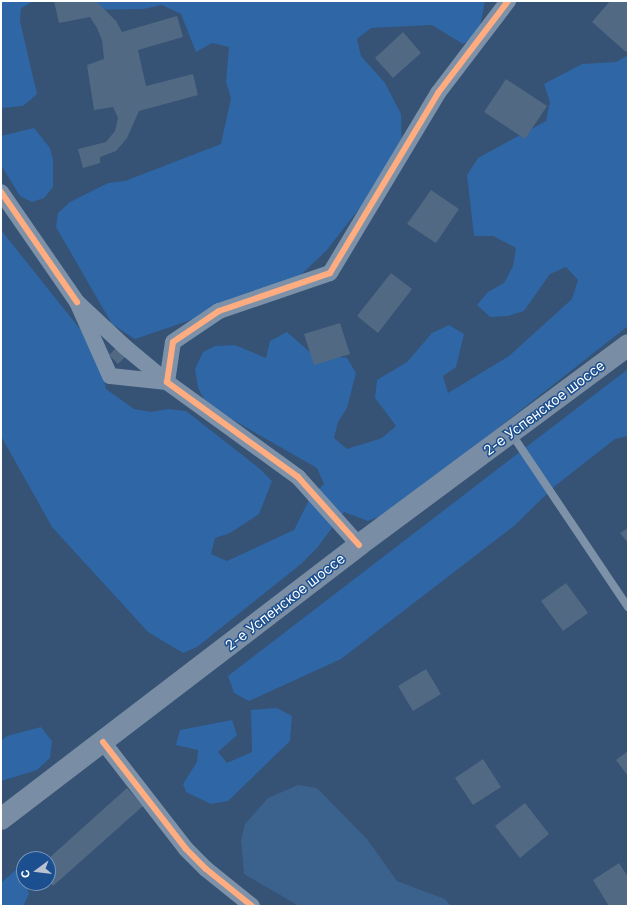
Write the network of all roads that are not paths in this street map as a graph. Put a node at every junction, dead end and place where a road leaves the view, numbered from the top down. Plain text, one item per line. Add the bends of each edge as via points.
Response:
1 (508, 1) edge
2 (1, 192) edge
3 (77, 302) junction
4 (628, 345) edge
5 (167, 382) junction
6 (511, 432) junction
7 (359, 545) junction
8 (628, 607) edge
9 (103, 742) junction
10 (2, 816) edge
11 (252, 906) edge

1 - 5 street via 438,93 330,273 219,310 173,342
2 - 3 street
3 - 5 street
3 - 5 street via 110,376
4 - 6 main road, 2-е Успенское шоссе
5 - 7 street via 298,477
6 - 7 main road, 2-е Успенское шоссе
6 - 8 lane
7 - 9 main road, 2-е Успенское шоссе
9 - 10 main road, 2-е Успенское шоссе
9 - 11 street via 186,849 206,869

